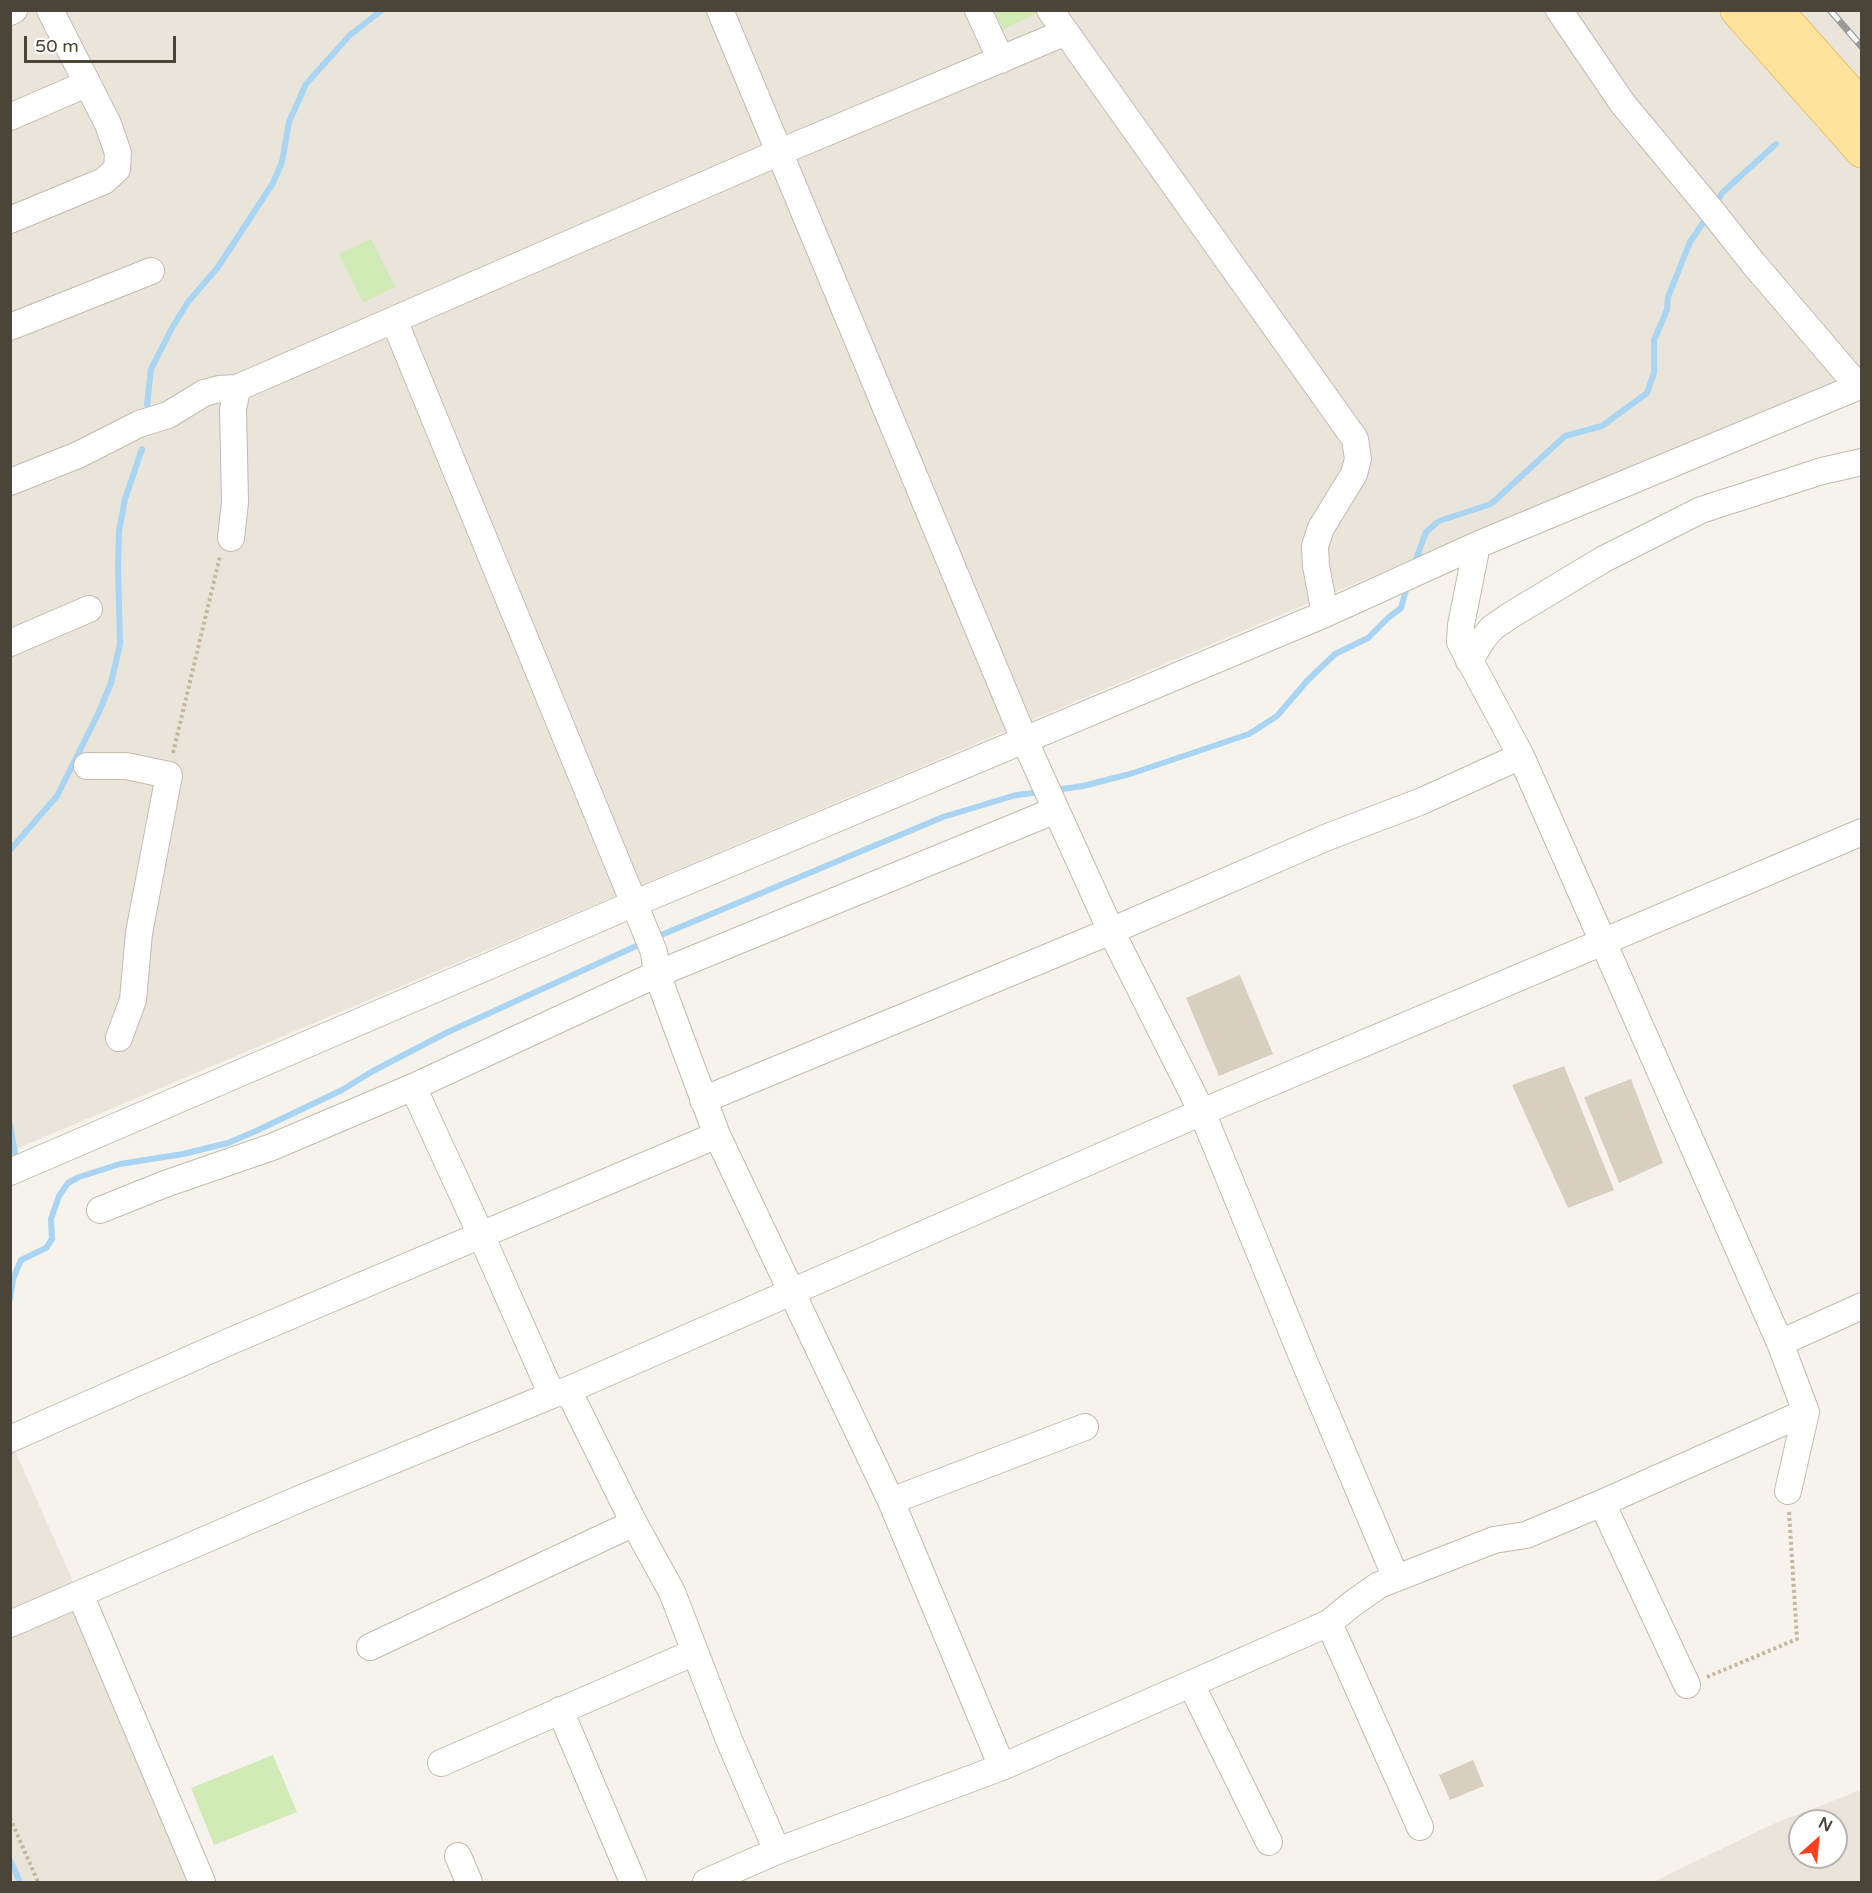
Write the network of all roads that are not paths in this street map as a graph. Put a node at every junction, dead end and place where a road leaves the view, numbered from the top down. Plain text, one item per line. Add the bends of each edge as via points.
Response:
1 (50, 10) edge
2 (720, 10) edge
3 (978, 10) edge
4 (1050, 10) edge
5 (1558, 10) edge
6 (1737, 10) edge
7 (1776, 10) edge
8 (1066, 32) junction
9 (1001, 60) junction
10 (86, 84) junction
11 (1862, 108) edge
12 (10, 117) edge
13 (1862, 151) edge
14 (780, 152) junction
15 (10, 220) edge
16 (151, 271) dead end
17 (394, 320) junction
18 (10, 327) edge
19 (1860, 386) edge
20 (237, 388) junction
21 (1862, 462) edge
22 (10, 482) edge
23 (231, 538) road end
24 (1477, 545) junction
25 (89, 609) dead end
26 (1325, 614) junction
27 (10, 643) edge
28 (1469, 662) junction
29 (1024, 739) junction
30 (1521, 756) junction
31 (87, 766) dead end
32 (1056, 810) junction
33 (1862, 832) edge
34 (633, 904) junction
35 (1111, 931) junction
36 (1603, 940) junction
37 (657, 974) junction
38 (118, 1038) dead end
39 (413, 1087) junction
40 (703, 1100) junction
41 (1202, 1112) junction
42 (717, 1135) junction
43 (10, 1172) edge
44 (100, 1210) dead end
45 (481, 1235) junction
46 (790, 1293) junction
47 (1862, 1306) edge
48 (1780, 1343) junction
49 (560, 1393) junction
50 (1806, 1412) junction
51 (1085, 1427) dead end
52 (10, 1439) edge
53 (1788, 1491) road end
54 (891, 1501) junction
55 (1602, 1503) junction
56 (634, 1523) junction
57 (1396, 1578) junction
58 (81, 1594) junction
59 (1329, 1623) junction
60 (10, 1624) edge
61 (370, 1647) dead end
62 (694, 1652) junction
63 (1191, 1684) junction
64 (1687, 1685) road end
65 (560, 1710) junction
66 (441, 1763) dead end
67 (1002, 1767) junction
68 (1420, 1827) dead end
69 (1269, 1842) dead end
70 (777, 1851) junction
71 (458, 1856) dead end
72 (202, 1882) edge
73 (469, 1882) edge
74 (633, 1882) edge
75 (706, 1882) edge

1 - 10 street
2 - 14 street
3 - 9 street
4 - 8 street
5 - 19 street via 1623,104
6 - 13 main road
7 - 11 main road
8 - 9 street
8 - 26 street via 1356,439 1358,459 1354,474 1314,546
9 - 14 street
10 - 12 street
10 - 15 street via 118,153 117,169 104,181
14 - 17 street
14 - 29 street
16 - 18 street
17 - 20 street
17 - 34 street
19 - 24 street
20 - 22 street via 204,393 168,415 139,424 78,455
20 - 23 street via 233,410 236,471
21 - 28 street via 1701,510 1604,559 1492,628
24 - 26 street
24 - 28 street via 1461,625 1460,642
25 - 27 street
26 - 29 street
28 - 30 street
29 - 32 street
29 - 34 street
30 - 35 street
30 - 36 street
31 - 38 street via 126,766 169,775 139,933 133,1000
32 - 35 street
32 - 37 street
33 - 36 street
34 - 37 street via 654,952
34 - 43 street
35 - 40 street
35 - 41 street
36 - 41 street
36 - 48 street
37 - 39 street
37 - 40 street
39 - 44 street via 272,1147
39 - 45 street
40 - 42 street
41 - 46 street
41 - 57 street
42 - 45 street
42 - 46 street
45 - 49 street
45 - 52 street
46 - 49 street
46 - 54 street
47 - 48 street
48 - 50 street
49 - 56 street
49 - 58 street via 297,1500
50 - 53 street
50 - 55 street
51 - 54 street
54 - 67 street
55 - 57 street via 1526,1534 1494,1540
55 - 64 street
56 - 61 street
56 - 62 street via 672,1592
57 - 59 street via 1379,1585
58 - 60 street
58 - 72 street
59 - 63 street
59 - 68 street
62 - 65 street
62 - 70 street
63 - 67 street
63 - 69 street
65 - 66 street
65 - 74 street
67 - 70 street
70 - 75 street
71 - 73 street

